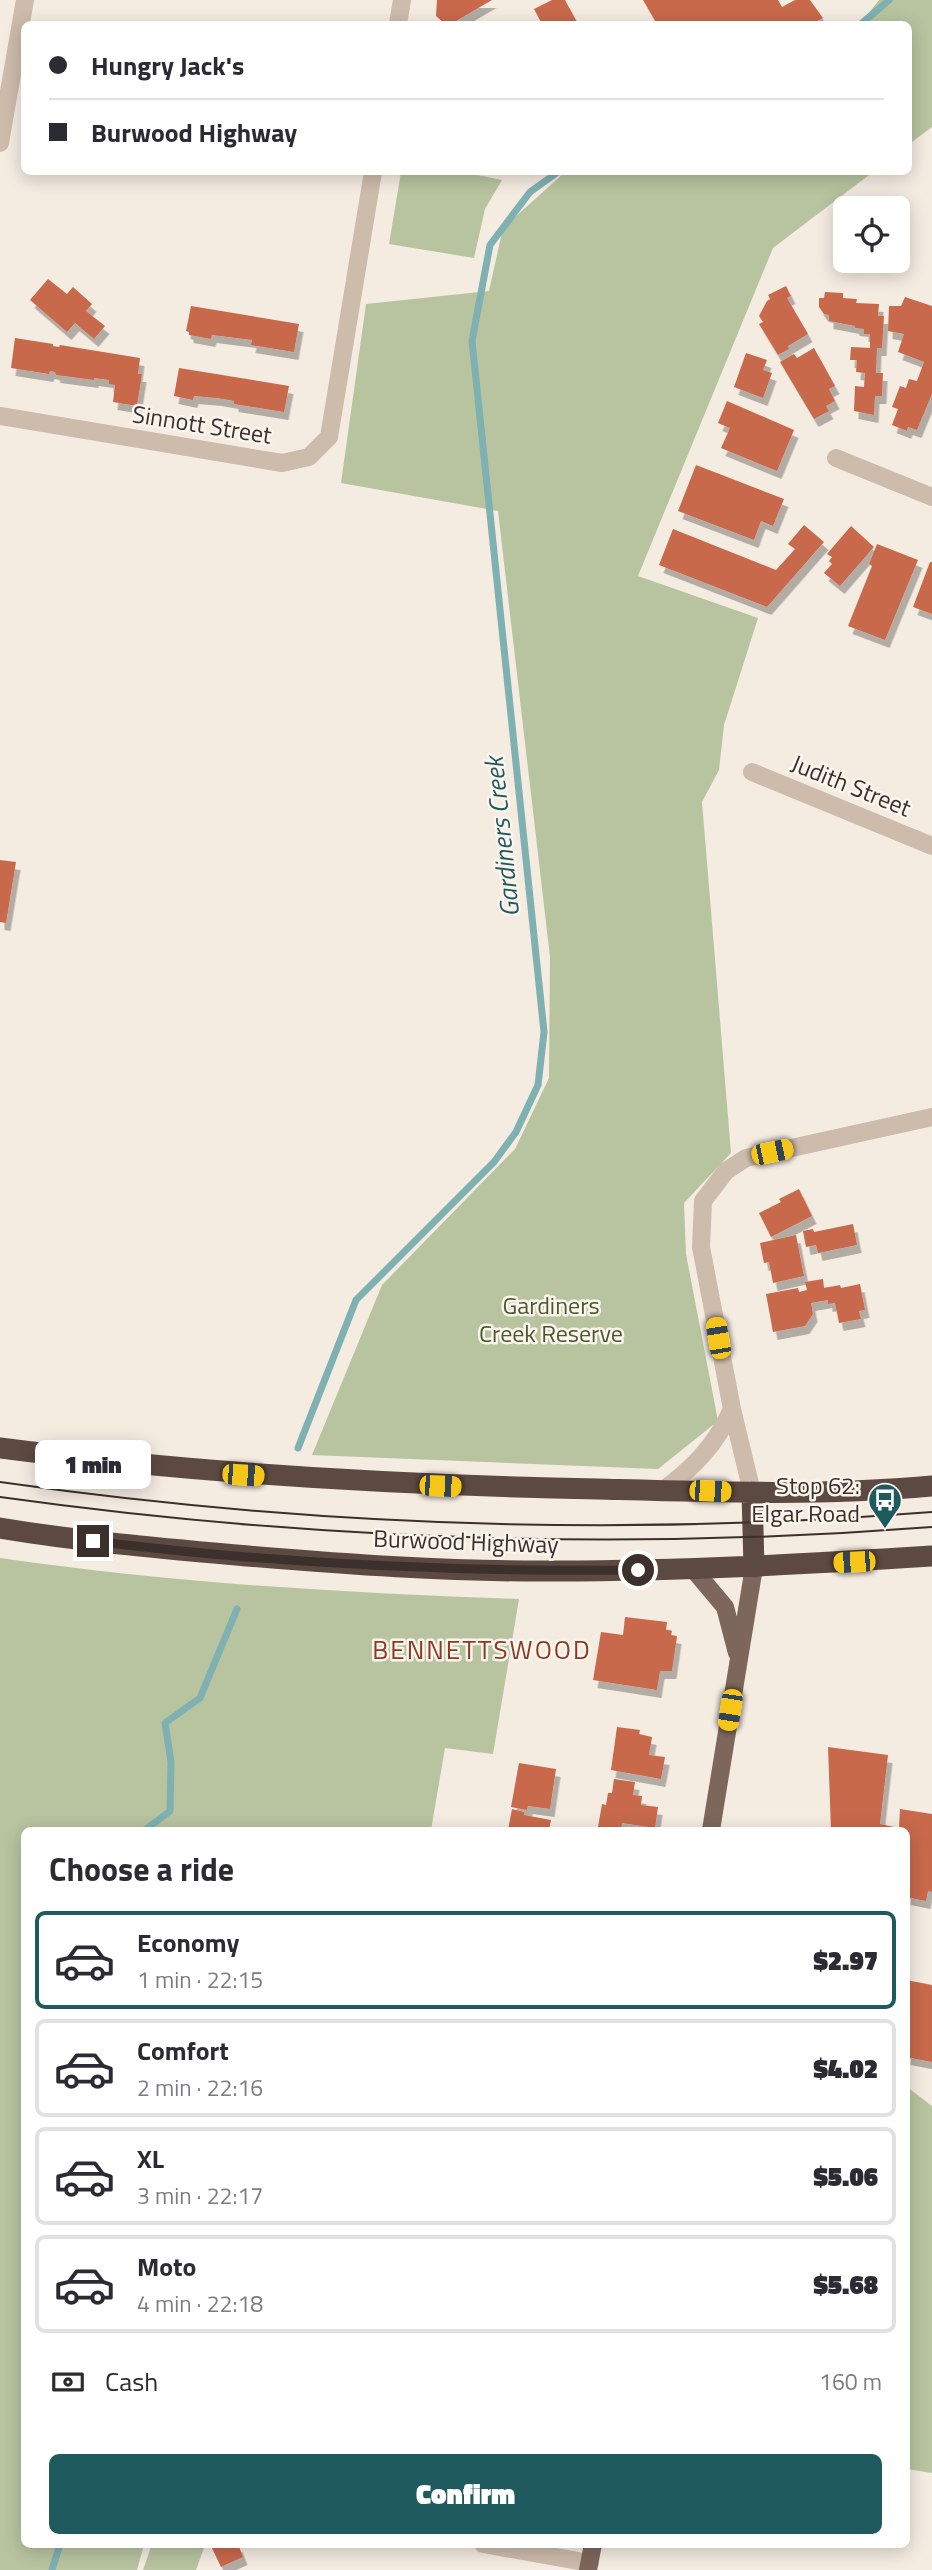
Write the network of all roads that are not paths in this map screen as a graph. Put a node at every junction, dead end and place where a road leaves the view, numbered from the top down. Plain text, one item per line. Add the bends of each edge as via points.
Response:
1 (25, 0) edge
2 (402, 0) edge
3 (21, 21) edge
4 (398, 21) edge
5 (21, 23) edge
6 (0, 143) edge
7 (373, 175) edge
8 (0, 416) edge
9 (836, 458) dead end
10 (932, 496) edge
11 (752, 772) dead end
12 (932, 846) edge
13 (932, 1117) edge
14 (732, 1409) junction
15 (0, 1448) edge
16 (932, 1486) edge
17 (662, 1491) junction
18 (752, 1492) junction
19 (0, 1528) edge
20 (932, 1556) edge
21 (754, 1567) junction
22 (693, 1569) junction
23 (739, 1659) junction
24 (711, 1827) edge
25 (512, 2548) edge
26 (590, 2559) edge

1 - 3 street
2 - 4 street
5 - 6 street
7 - 8 street, Sinnott Street via 330,437 309,457 282,463
9 - 10 street
11 - 12 street, Judith Street
13 - 14 street via 746,1157 726,1171 703,1201 701,1247
14 - 17 street via 721,1434
14 - 18 street
15 - 17 highway via 329,1481
16 - 18 highway
17 - 18 highway
18 - 21 highway
19 - 22 highway, Burwood Highway via 136,1547 343,1564 555,1571
20 - 21 highway, Burwood Highway
21 - 22 highway, Burwood Highway
21 - 23 main road
22 - 23 main road via 725,1607
23 - 24 main road
25 - 26 street

